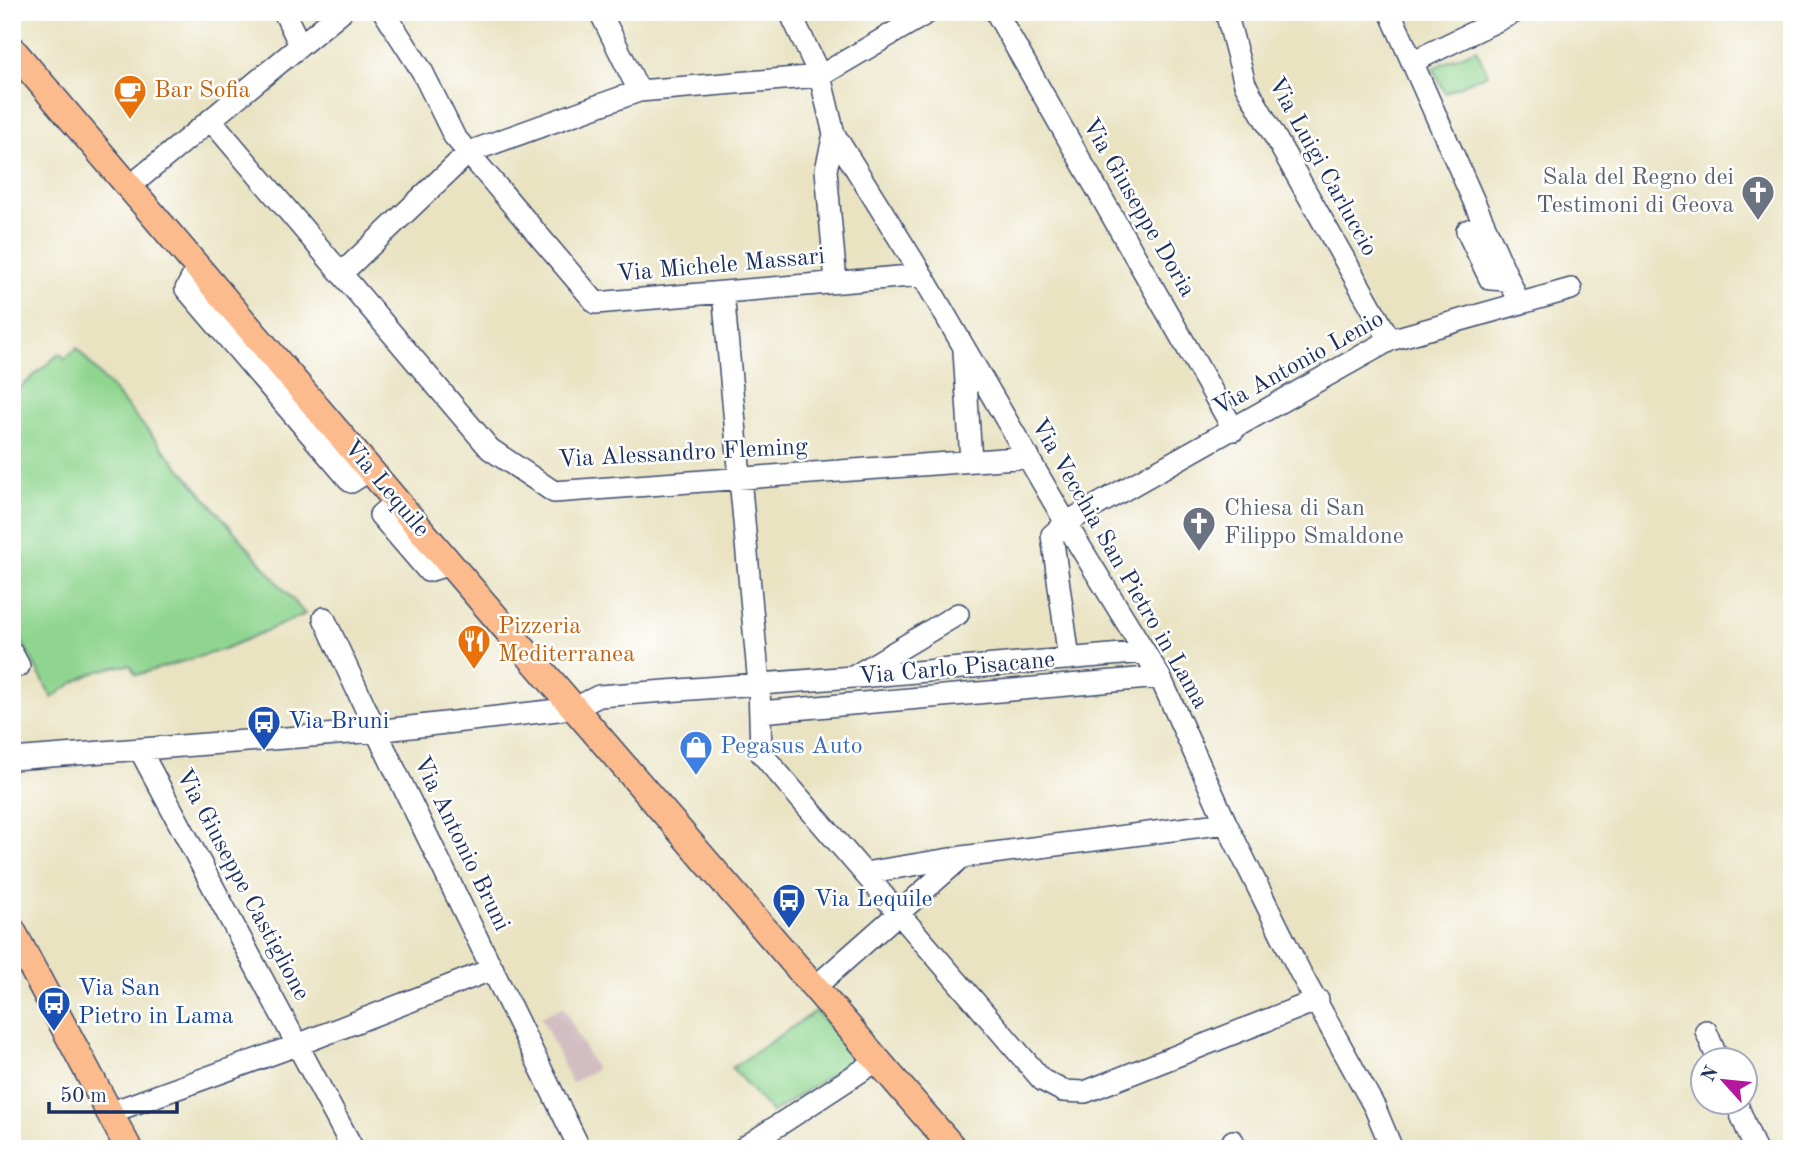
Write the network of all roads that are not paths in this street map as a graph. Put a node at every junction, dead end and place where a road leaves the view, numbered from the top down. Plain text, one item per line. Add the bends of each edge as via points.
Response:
1 (285, 12) edge
2 (341, 12) edge
3 (384, 12) edge
4 (600, 12) edge
5 (790, 12) edge
6 (929, 12) edge
7 (996, 12) edge
8 (1226, 12) edge
9 (1390, 12) edge
10 (1515, 12) edge
11 (1471, 21) edge
12 (300, 45) junction
13 (12, 49) edge
14 (1412, 62) junction
15 (820, 76) junction
16 (639, 91) junction
17 (211, 120) junction
18 (834, 134) junction
19 (469, 152) junction
20 (129, 187) junction
21 (341, 274) junction
22 (922, 275) junction
23 (836, 282) junction
24 (1571, 289) dead end
25 (723, 292) junction
26 (1519, 303) junction
27 (1390, 340) junction
28 (963, 345) junction
29 (1234, 430) junction
30 (1029, 457) junction
31 (971, 461) junction
32 (740, 478) junction
33 (1067, 523) junction
34 (958, 614) dead end
35 (324, 618) dead end
36 (1145, 652) junction
37 (1069, 659) junction
38 (853, 677) junction
39 (1160, 677) junction
40 (759, 685) junction
41 (575, 708) junction
42 (760, 712) junction
43 (376, 731) junction
44 (141, 750) junction
45 (12, 759) edge
46 (1226, 823) junction
47 (962, 857) junction
48 (864, 873) junction
49 (899, 914) junction
50 (12, 930) edge
51 (493, 969) junction
52 (815, 987) junction
53 (1318, 1000) junction
54 (1706, 1031) dead end
55 (297, 1045) junction
56 (1712, 1046) edge
57 (878, 1060) junction
58 (109, 1113) junction
59 (1742, 1116) edge
60 (129, 1149) edge
61 (353, 1149) edge
62 (580, 1149) edge
63 (743, 1149) edge
64 (954, 1149) edge
65 (1392, 1149) edge
66 (1755, 1149) edge

1 - 12 street
2 - 12 street
3 - 19 street via 422,71 454,136
4 - 16 street
5 - 15 street, Via Vecchia San Pietro in Lama
6 - 15 street
7 - 29 street, Via Giuseppe Doria
8 - 27 street, Via Luigi Carluccio via 1245,84
9 - 14 street
10 - 11 street
11 - 14 street
12 - 17 street
13 - 20 main road, Via Lequile
14 - 26 street
15 - 16 street
15 - 18 street, Via Vecchia San Pietro in Lama
16 - 19 street
17 - 20 street
17 - 21 street, Via Alessandro Fleming
18 - 22 street, Via Vecchia San Pietro in Lama
18 - 23 street via 826,170
19 - 21 street
19 - 25 street, Via Michele Massari via 596,303
20 - 41 main road, Via Lequile
21 - 32 street, Via Alessandro Fleming via 490,449 554,492
22 - 23 street, Via Michele Massari
22 - 28 street, Via Vecchia San Pietro in Lama
23 - 25 street, Via Michele Massari
24 - 26 street, Via Antonio Lenio
25 - 32 street
26 - 27 street, Via Antonio Lenio
27 - 29 street, Via Antonio Lenio
28 - 30 street, Via Vecchia San Pietro in Lama
28 - 31 street
29 - 33 street, Via Antonio Lenio
30 - 31 street, Via Alessandro Fleming
30 - 33 street, Via Vecchia San Pietro in Lama
31 - 32 street, Via Alessandro Fleming
32 - 40 street
33 - 36 street, Via Vecchia San Pietro in Lama
33 - 37 street via 1052,535
34 - 38 street, Via Carlo Pisacane
35 - 43 street, Via Antonio Bruni
36 - 37 street, Via Carlo Pisacane
36 - 39 street, Via Vecchia San Pietro in Lama
37 - 38 street, Via Carlo Pisacane
38 - 40 street, Via Carlo Pisacane
39 - 42 street, Via Carlo Pisacane
39 - 46 street, Via Vecchia San Pietro in Lama
40 - 41 street, Via Carlo Pisacane via 599,696
40 - 42 street
41 - 43 street, Via Carlo Pisacane
41 - 52 main road, Via Lequile
42 - 48 street via 761,753
43 - 44 street
43 - 51 street, Via Antonio Bruni
44 - 45 street
44 - 55 street, Via Giuseppe Castiglione
46 - 47 street
46 - 53 street, Via Vecchia San Pietro in Lama
47 - 48 street
47 - 49 street
48 - 49 street
49 - 52 street
49 - 53 street via 1042,1080 1063,1091 1085,1092
50 - 58 main road
51 - 55 street
51 - 62 street, Via Antonio Bruni
52 - 57 main road, Via Lequile
53 - 65 street, Via Vecchia San Pietro in Lama
54 - 56 street
55 - 58 street
55 - 61 street, Via Giuseppe Castiglione
57 - 63 street
57 - 64 main road, Via Lequile
58 - 60 main road
59 - 66 street

